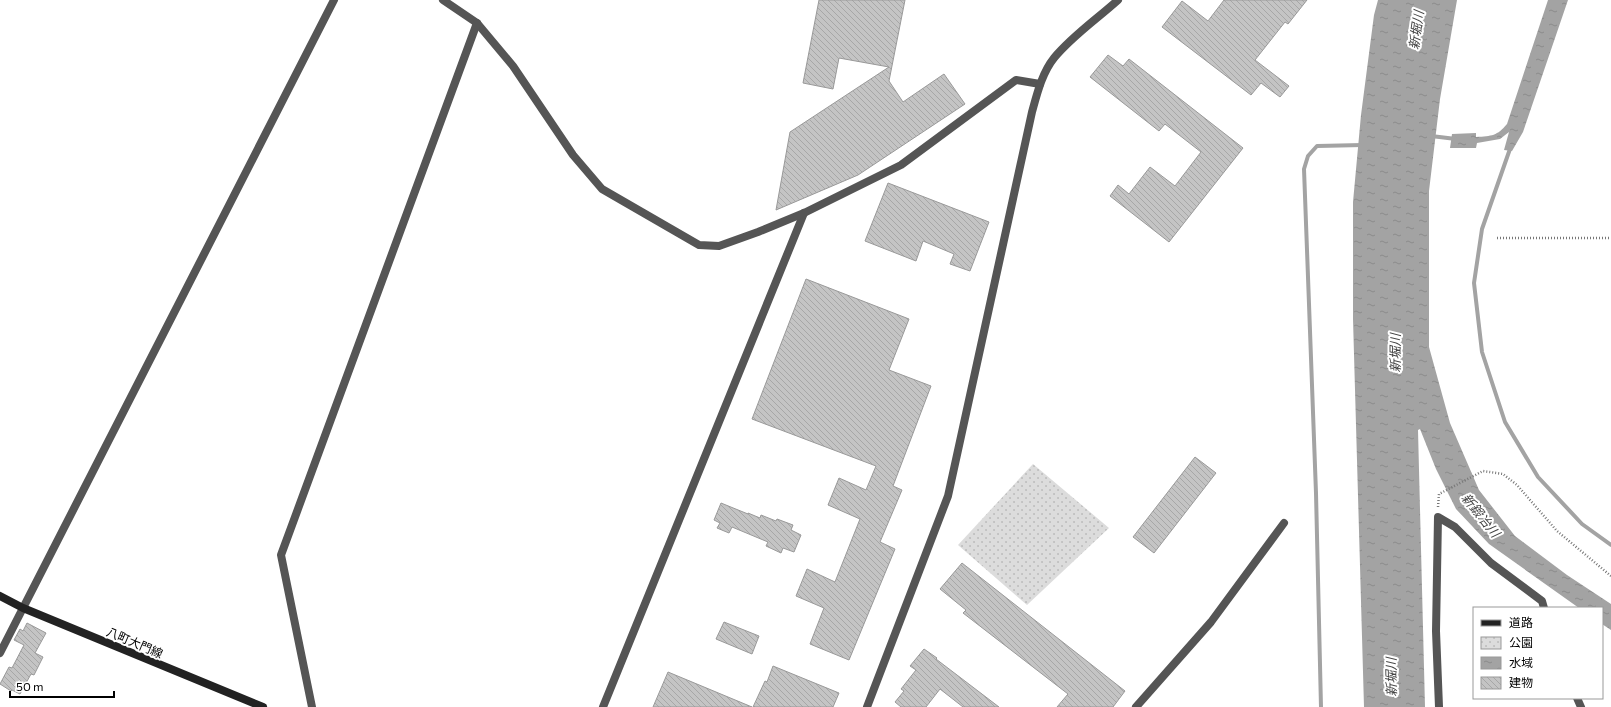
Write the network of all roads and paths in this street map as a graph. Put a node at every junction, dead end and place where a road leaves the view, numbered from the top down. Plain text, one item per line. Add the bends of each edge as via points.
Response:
1 (334, 0) edge
2 (443, 0) edge
3 (1118, 0) edge
4 (477, 23) junction
5 (1040, 84) junction
6 (804, 213) junction
7 (1497, 238) dead end
8 (1611, 238) edge
9 (1438, 517) junction
10 (1284, 523) dead end
11 (1611, 576) edge
12 (0, 596) edge
13 (1544, 607) edge
14 (23, 608) junction
15 (0, 653) edge
16 (263, 707) edge
17 (312, 707) edge
18 (603, 707) edge
19 (866, 707) edge
20 (1136, 707) edge
21 (1439, 707) edge

1 - 14 street
2 - 4 street
3 - 5 street via 1053,59
4 - 6 street via 513,66 573,155 602,189 639,211 699,245 719,246
4 - 17 street via 281,555
5 - 6 street via 1016,80 901,165
5 - 19 street via 948,496
6 - 18 street
7 - 8 path
9 - 11 path via 1439,494 1483,471 1503,474 1517,485 1557,531
9 - 13 street via 1455,527 1491,563 1542,601
9 - 21 street via 1436,631
10 - 20 street via 1210,622
12 - 14 main road, 八町大門線
14 - 15 street
14 - 16 main road, 八町大門線

